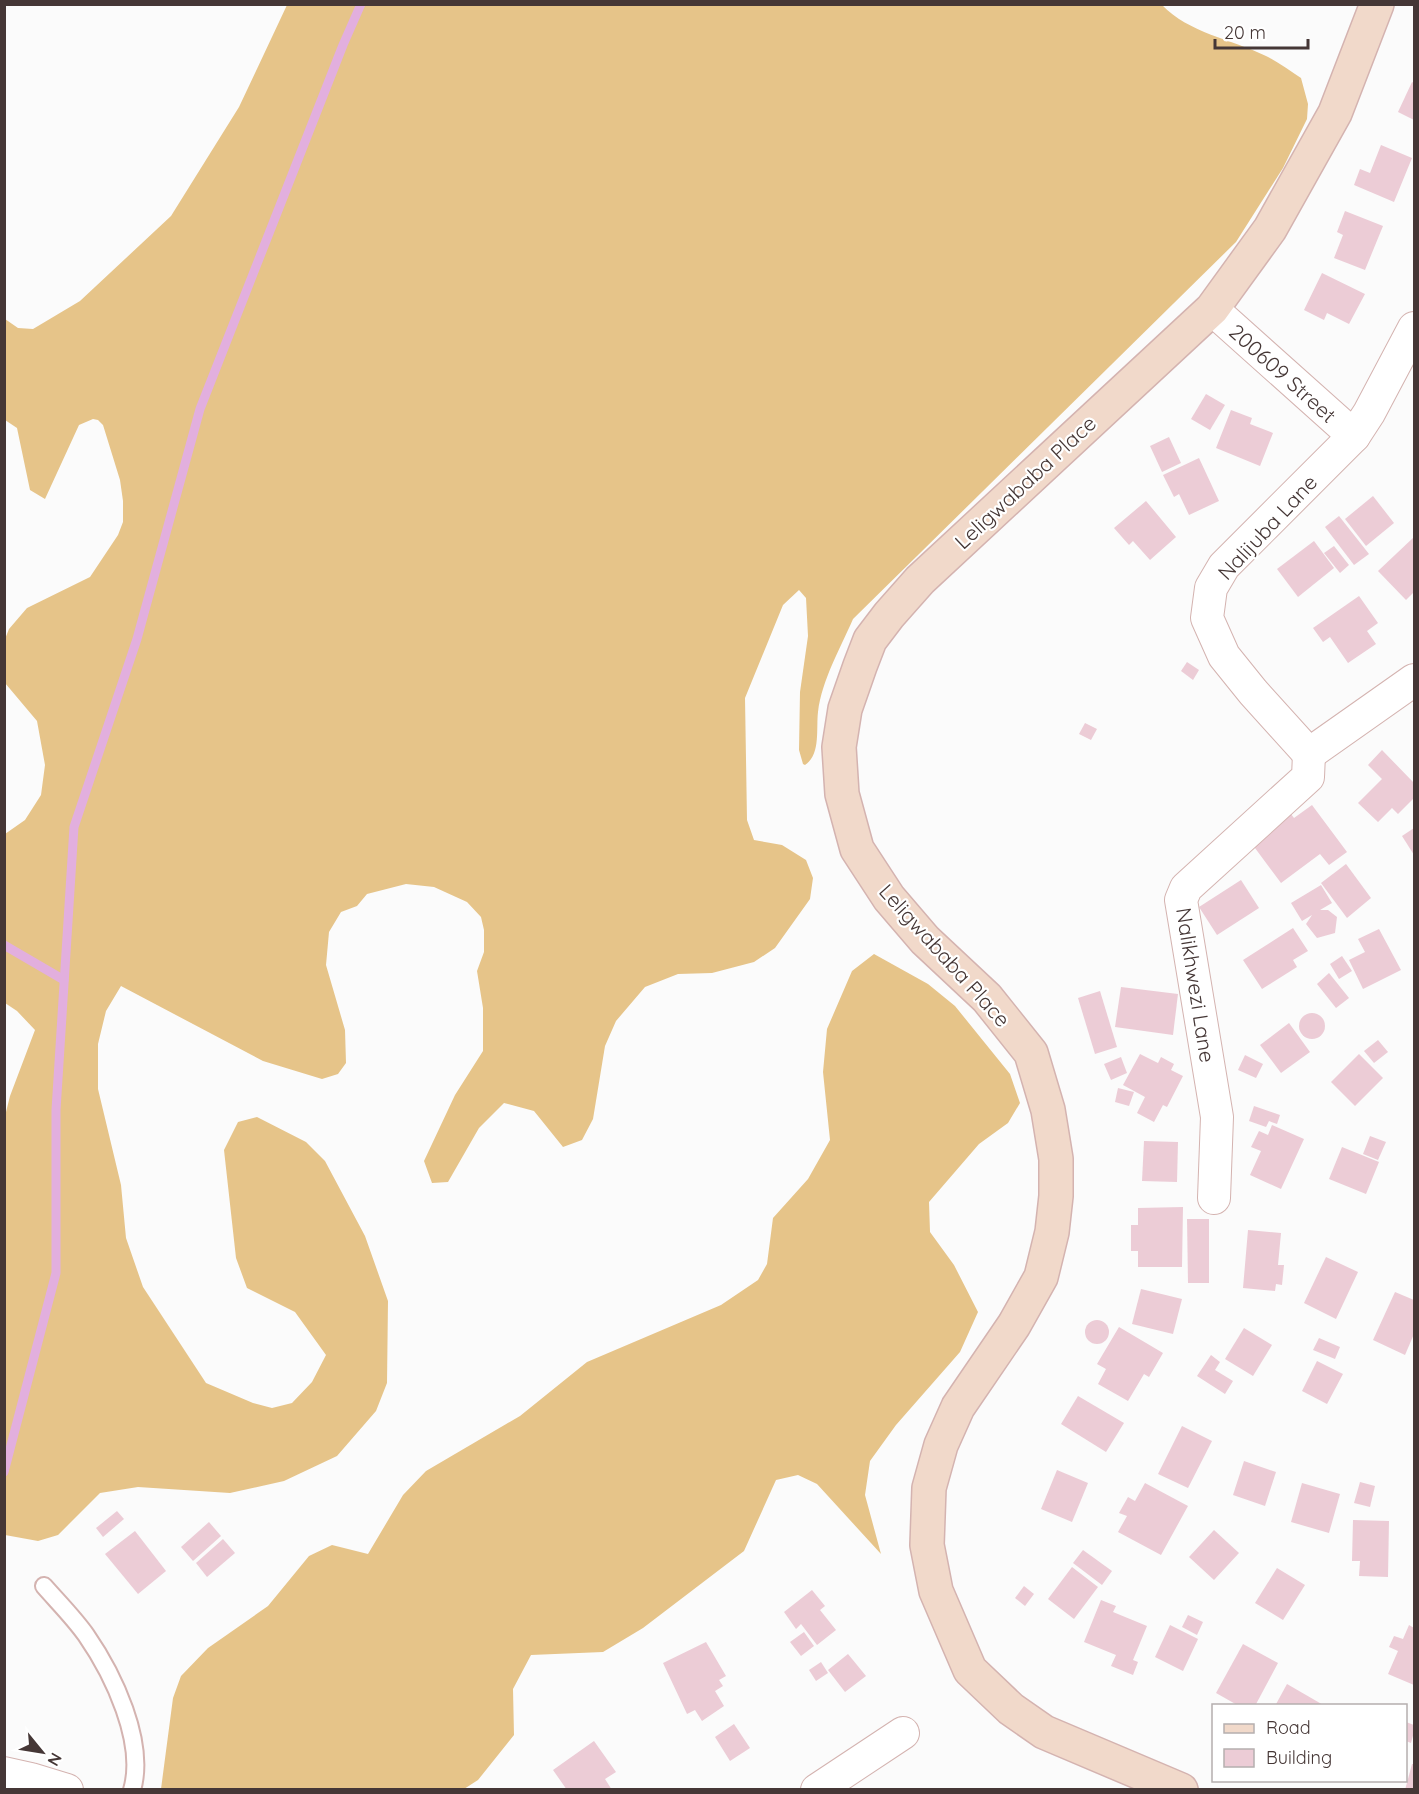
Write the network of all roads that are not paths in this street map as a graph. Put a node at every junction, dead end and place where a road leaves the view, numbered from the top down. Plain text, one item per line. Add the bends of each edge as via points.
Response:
1 (1377, 4) edge
2 (1212, 309) junction
3 (1414, 328) edge
4 (1354, 436) junction
5 (1414, 680) edge
6 (1309, 754) junction
7 (1214, 1198) dead end
8 (44, 1586) dead end
9 (903, 1733) dead end
10 (4, 1773) edge
11 (68, 1790) edge
12 (132, 1790) edge
13 (817, 1790) edge
14 (1181, 1790) edge

1 - 2 street, Leligwababa Place via 1335,113 1270,229
2 - 4 street, 200609 Street
2 - 14 street, Leligwababa Place via 920,580 889,615 870,640 860,666 845,709 839,747 842,794 857,849 889,898 925,940 987,998 1031,1053 1048,1110 1056,1159 1053,1232 1041,1276 1014,1325 958,1407 928,1488 927,1545 936,1591 970,1670 1011,1709 1044,1732
3 - 4 street, Nalijuba Lane
4 - 6 street, Nalijuba Lane via 1224,566 1211,588 1207,618 1224,656
5 - 6 street
6 - 7 street, Nalikhwezi Lane via 1308,777 1186,888 1181,900 1217,1117
8 - 12 lane via 85,1634 117,1688 133,1734 136,1778
9 - 13 street
10 - 11 street

